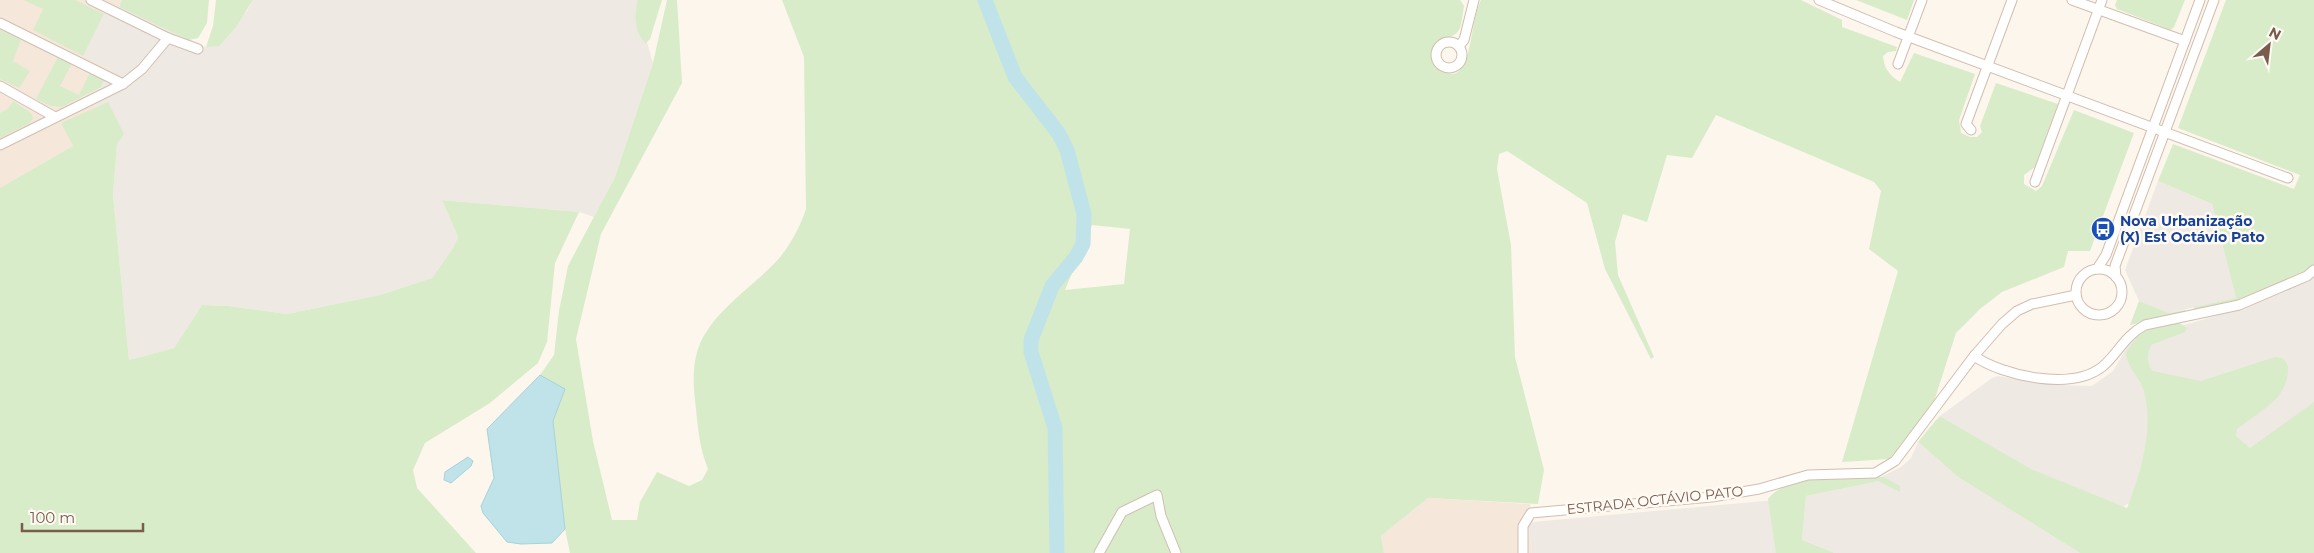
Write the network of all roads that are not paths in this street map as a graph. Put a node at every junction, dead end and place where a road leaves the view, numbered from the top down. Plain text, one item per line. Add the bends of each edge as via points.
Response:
1 (91, 0) edge
2 (1474, 0) edge
3 (1819, 0) edge
4 (1922, 0) edge
5 (2012, 0) edge
6 (2072, 0) edge
7 (2102, 0) edge
8 (2200, 0) edge
9 (2214, 0) edge
10 (1831, 3) edge
11 (2098, 10) junction
12 (0, 23) edge
13 (1909, 36) junction
14 (168, 38) junction
15 (2185, 41) junction
16 (1459, 46) dead end
17 (198, 49) dead end
18 (1898, 64) dead end
19 (1987, 66) junction
20 (124, 84) junction
21 (0, 86) edge
22 (2066, 96) junction
23 (55, 117) junction
24 (2154, 128) junction
25 (1971, 130) dead end
26 (2166, 132) junction
27 (0, 146) edge
28 (2288, 178) dead end
29 (2035, 182) dead end
30 (2097, 269) junction
31 (2314, 270) edge
32 (2116, 277) junction
33 (2076, 295) junction
34 (1974, 356) junction
35 (1099, 553) edge
36 (1176, 553) edge
37 (1523, 553) edge

1 - 14 street
2 - 16 street via 1464,40
3 - 10 street
4 - 13 street
5 - 19 street
6 - 11 street
7 - 11 street
8 - 15 street
9 - 26 street
10 - 13 street
11 - 15 street
11 - 22 street
12 - 20 street
13 - 18 street
13 - 19 street
14 - 17 street
14 - 20 street via 142,69
15 - 24 street
19 - 22 street
19 - 25 street via 1966,124
20 - 23 street
21 - 23 street
22 - 24 street
22 - 29 street
23 - 27 street
24 - 26 street
24 - 30 street via 2106,255
26 - 28 street
26 - 32 street via 2115,266
30 - 32 street
30 - 33 street via 2087,272 2079,280
31 - 34 street via 2248,302 2145,325 2132,332 2102,367 2081,378 2037,377 1999,369
32 - 33 street via 2120,300 2106,314 2087,312 2079,305
33 - 34 street, ESTRADA OCTÁVIO PATO via 2046,300 2017,312
34 - 37 street, ESTRADA OCTÁVIO PATO via 1895,461 1881,471 1808,475 1760,489 1712,497 1531,513 1523,526
35 - 36 street via 1122,512 1157,495 1161,516

